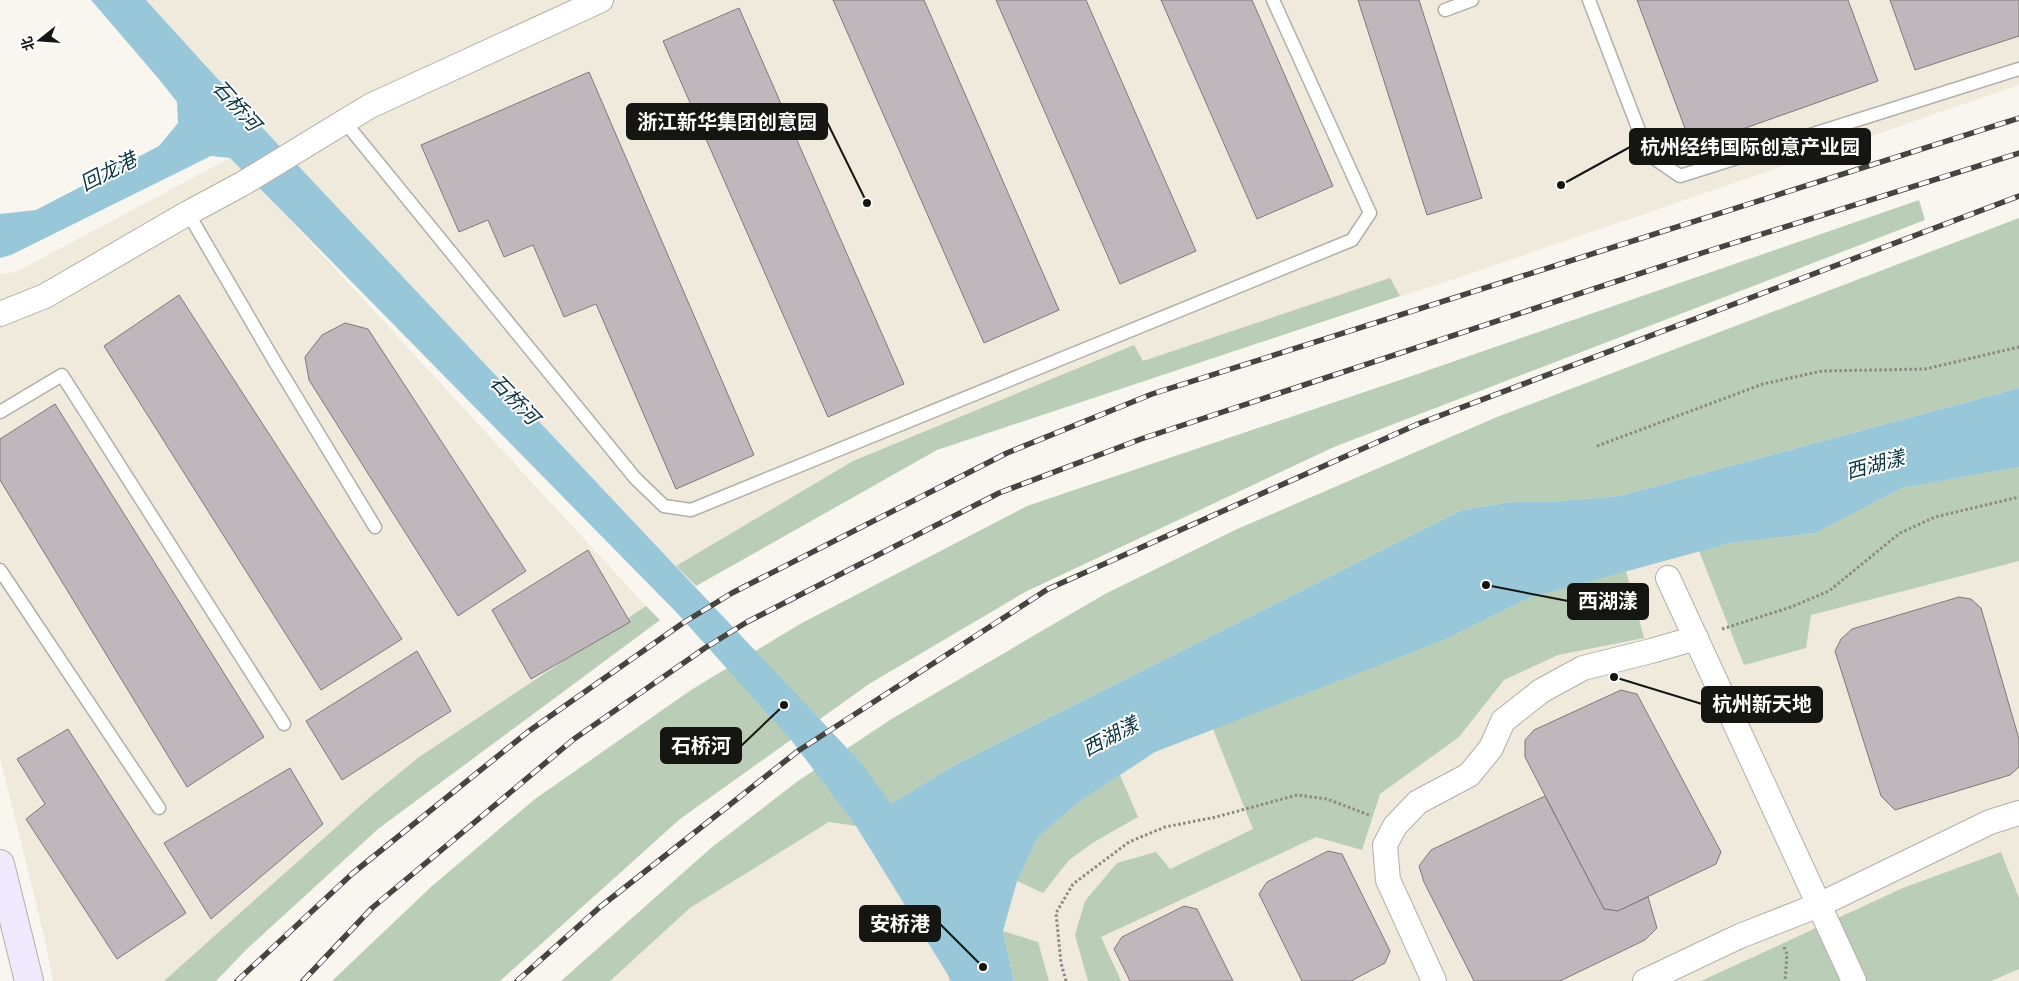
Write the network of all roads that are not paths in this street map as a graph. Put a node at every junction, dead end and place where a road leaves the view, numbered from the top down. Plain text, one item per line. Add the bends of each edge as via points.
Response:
1 (601, 0) edge
2 (1273, 0) edge
3 (1472, 0) edge
4 (1589, 0) edge
5 (1445, 10) dead end
6 (2019, 69) edge
7 (344, 121) junction
8 (188, 213) junction
9 (0, 314) edge
10 (0, 412) edge
11 (375, 527) dead end
12 (0, 570) edge
13 (1668, 578) dead end
14 (1696, 638) junction
15 (284, 724) dead end
16 (159, 808) dead end
17 (2019, 813) edge
18 (0, 864) edge
19 (1819, 905) junction
20 (29, 981) edge
21 (1434, 981) edge
22 (1645, 981) edge
23 (1854, 981) edge

1 - 7 street
2 - 7 lane via 1370,212 1352,240 691,510 664,506 635,478
3 - 5 lane
4 - 6 lane via 1648,154 1680,176
7 - 8 street
8 - 9 street via 45,296
8 - 11 lane
10 - 15 lane via 62,375
12 - 16 lane
13 - 14 street
14 - 19 street
14 - 21 street via 1583,668 1541,691 1502,721 1492,748 1469,775 1418,802 1395,826 1385,845 1388,880
17 - 19 street via 1990,822
18 - 20 street
19 - 22 street via 1740,936
19 - 23 street

